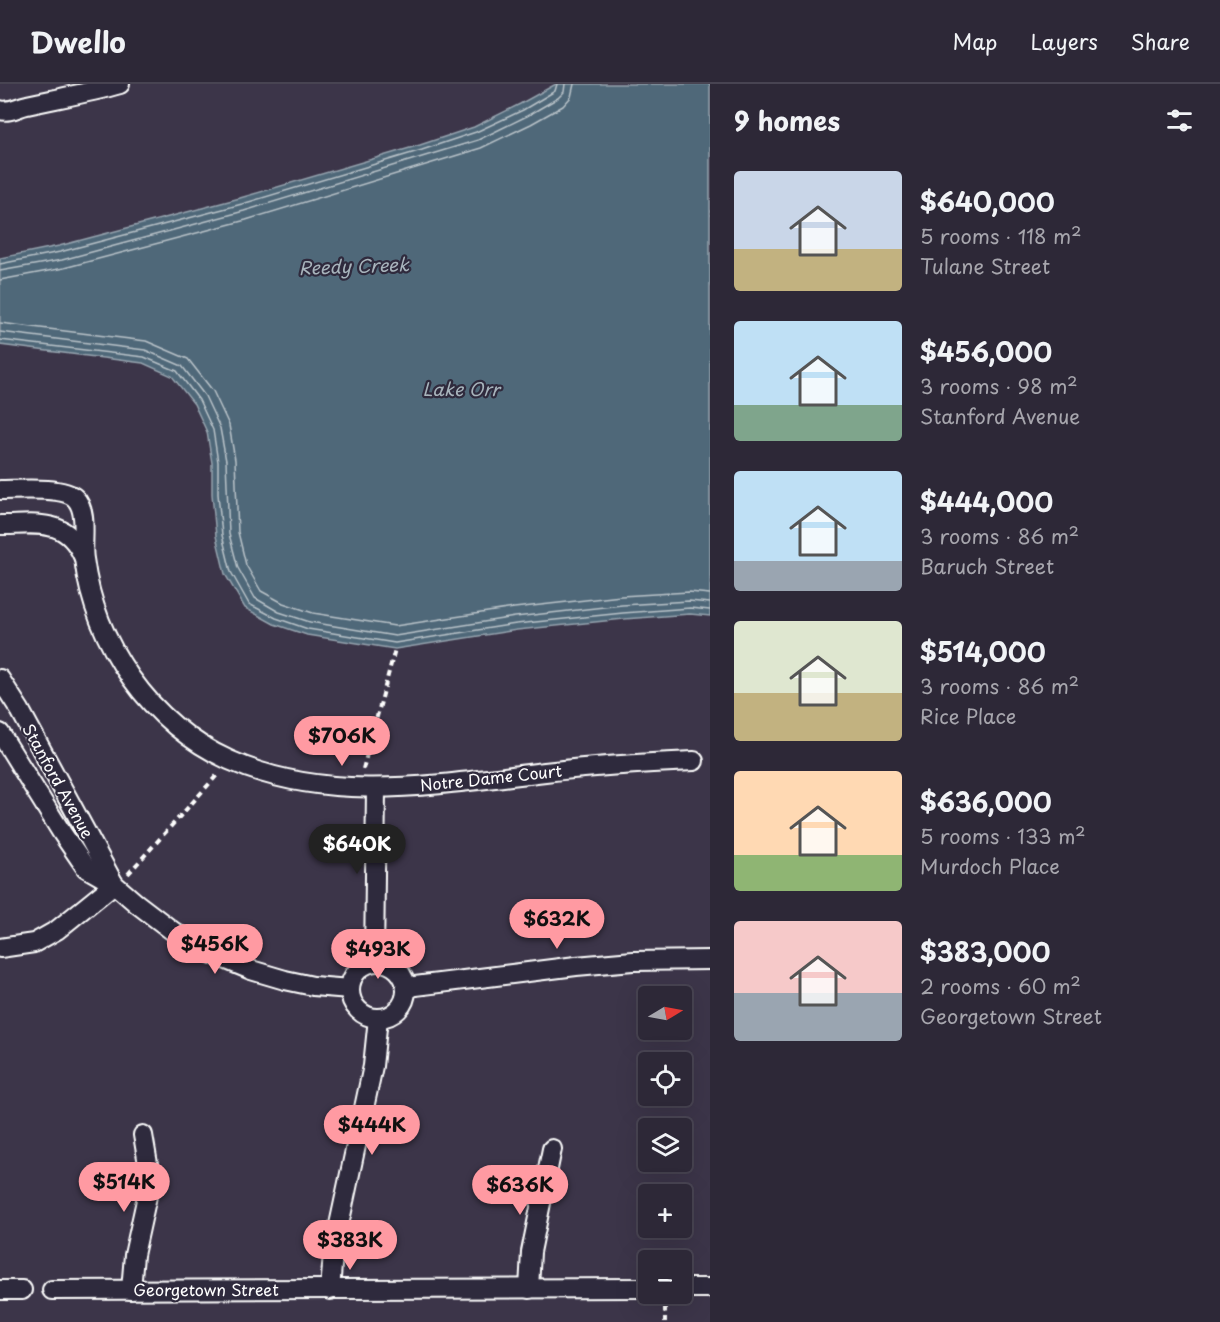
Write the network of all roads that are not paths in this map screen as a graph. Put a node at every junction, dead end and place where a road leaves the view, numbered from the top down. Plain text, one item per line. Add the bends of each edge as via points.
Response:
1 (120, 84) edge
2 (0, 110) edge
3 (0, 490) edge
4 (0, 525) edge
5 (83, 553) junction
6 (0, 680) edge
7 (0, 733) edge
8 (694, 761) dead end
9 (368, 788) junction
10 (114, 884) junction
11 (0, 948) edge
12 (710, 960) edge
13 (374, 962) junction
14 (407, 987) junction
15 (350, 989) junction
16 (378, 1018) junction
17 (143, 1135) dead end
18 (552, 1149) dead end
19 (638, 1288) edge
20 (692, 1288) edge
21 (710, 1288) edge
22 (529, 1289) junction
23 (0, 1290) edge
24 (22, 1290) dead end
25 (52, 1290) dead end
26 (131, 1290) junction
27 (330, 1290) junction

1 - 2 street via 7,112
3 - 5 street, Notre Dame Court via 60,491 76,499 80,505
4 - 5 street, Notre Dame Court via 55,527 66,532
5 - 9 street, Notre Dame Court via 96,613 117,658 168,720 227,759 267,775
6 - 10 street, Stanford Avenue
7 - 10 street, Stanford Avenue via 86,868
8 - 9 street, Notre Dame Court
9 - 13 street
10 - 11 street via 57,930 34,943
10 - 15 street, Stanford Avenue via 174,932 205,951 285,980
12 - 14 street via 587,965
13 - 14 street via 388,963 400,972
13 - 15 street via 362,966
14 - 16 street via 404,1001 393,1014
15 - 16 street via 354,1004 362,1013
16 - 27 street via 373,1066 333,1253
17 - 26 street via 148,1164 147,1196
18 - 22 street via 531,1252
19 - 22 street, Georgetown Street
20 - 21 street
22 - 27 street, Georgetown Street
23 - 24 street
25 - 26 street, Georgetown Street
26 - 27 street, Georgetown Street

